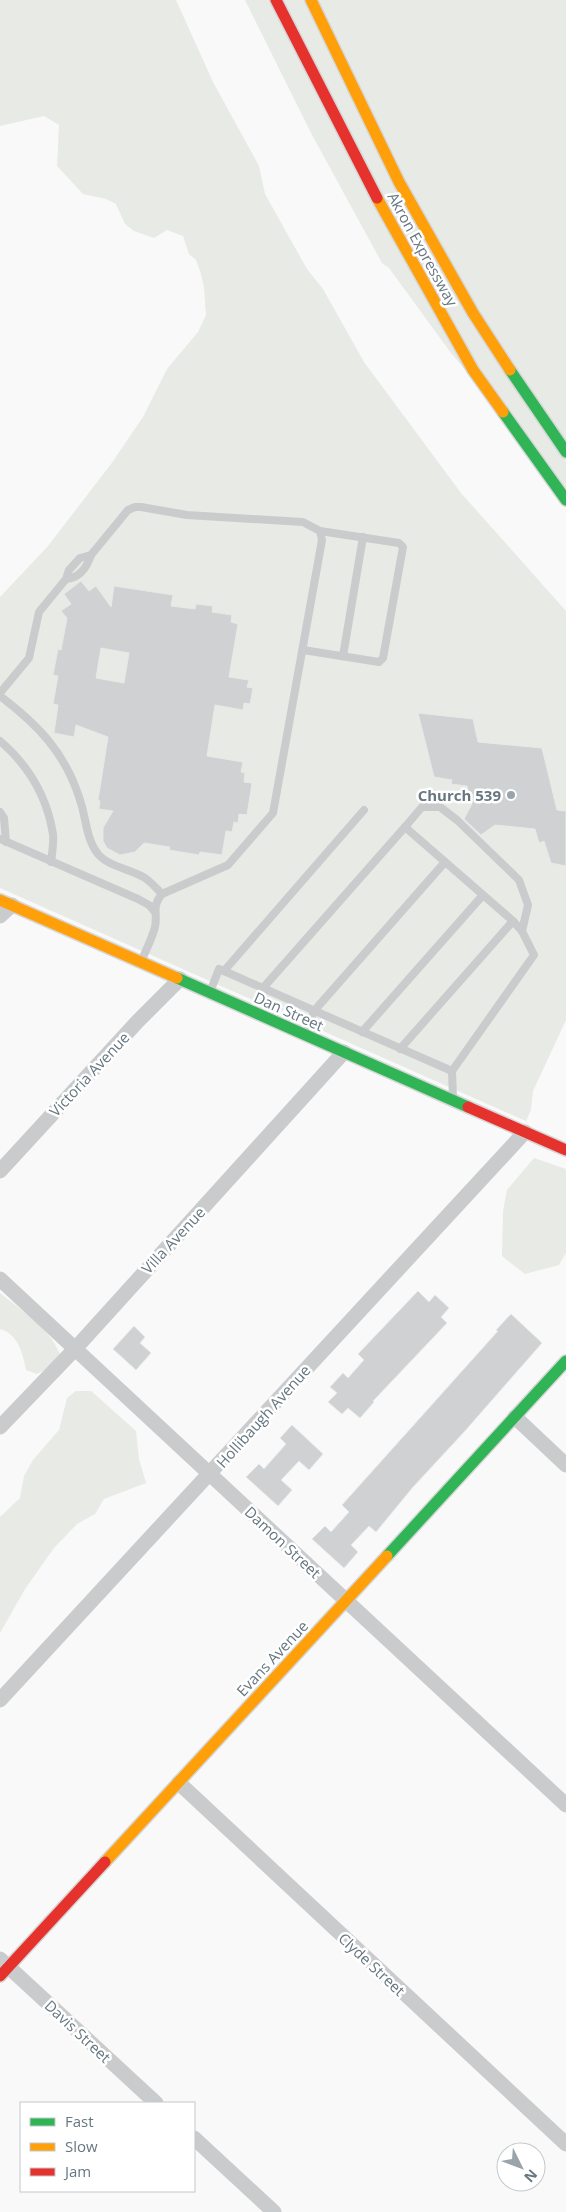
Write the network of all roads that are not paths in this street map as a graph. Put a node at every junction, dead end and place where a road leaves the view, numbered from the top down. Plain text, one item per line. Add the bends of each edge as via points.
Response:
1 (276, 0) edge
2 (311, 0) edge
3 (566, 452) edge
4 (566, 500) edge
5 (320, 531) junction
6 (363, 537) junction
7 (303, 650) junction
8 (343, 656) junction
9 (0, 694) edge
10 (0, 740) edge
11 (364, 810) dead end
12 (0, 812) edge
13 (405, 827) junction
14 (3, 841) edge
15 (51, 862) junction
16 (445, 862) junction
17 (162, 894) junction
18 (483, 895) junction
19 (6, 902) edge
20 (154, 911) junction
21 (0, 916) edge
22 (513, 921) junction
23 (522, 931) junction
24 (141, 961) junction
25 (224, 971) junction
26 (180, 979) junction
27 (263, 988) junction
28 (210, 992) junction
29 (314, 1012) junction
30 (362, 1032) junction
31 (305, 1035) junction
32 (400, 1049) junction
33 (344, 1052) junction
34 (452, 1071) junction
35 (453, 1100) junction
36 (525, 1132) junction
37 (566, 1150) edge
38 (0, 1171) edge
39 (0, 1279) edge
40 (74, 1350) junction
41 (566, 1361) edge
42 (515, 1417) junction
43 (0, 1427) edge
44 (566, 1465) edge
45 (210, 1474) junction
46 (347, 1600) junction
47 (0, 1700) edge
48 (179, 1783) junction
49 (566, 1805) edge
50 (3, 1967) edge
51 (155, 2102) edge
52 (195, 2139) edge
53 (566, 2144) edge
54 (274, 2212) edge

1 - 4 main road, Akron Expressway via 398,238 473,370
2 - 3 main road, Akron Expressway via 399,182 473,314
5 - 6 lane
5 - 7 lane via 322,540
5 - 9 lane via 303,522 187,515 141,506 128,510 91,555 82,572 73,579 66,579 39,612 29,658
6 - 8 lane
6 - 8 lane via 399,543 403,547 383,658 379,662
7 - 8 lane
7 - 17 lane via 273,813 228,865
9 - 17 lane via 31,719 67,768 98,854 145,878
10 - 15 lane via 14,752 37,785 53,835
11 - 25 lane
12 - 14 lane via 4,818
13 - 16 lane
13 - 23 lane via 422,807 440,807 457,820 518,880 528,905
13 - 27 lane
14 - 15 lane
15 - 20 lane via 138,899
16 - 18 lane
16 - 29 lane
17 - 20 lane
18 - 22 lane
18 - 30 lane
19 - 21 street
19 - 24 main road, Dan Street
20 - 24 lane via 152,937
22 - 23 lane
22 - 32 lane
23 - 34 lane via 534,955
24 - 26 main road, Dan Street
25 - 27 lane
25 - 28 lane via 219,969
26 - 28 main road, Dan Street
26 - 38 street, Victoria Avenue
27 - 29 lane
28 - 31 main road, Dan Street
29 - 30 lane
29 - 31 lane
30 - 32 lane
31 - 33 main road, Dan Street
32 - 34 lane
33 - 35 main road, Dan Street
33 - 40 street, Villa Avenue
34 - 35 lane
35 - 36 main road, Dan Street
36 - 37 main road, Dan Street
36 - 45 street, Hollibaugh Avenue
39 - 40 street, Damon Street
40 - 43 street, Villa Avenue
40 - 45 street, Damon Street
41 - 42 main road, Evans Avenue
42 - 44 street
42 - 46 main road, Evans Avenue
45 - 46 street, Damon Street
45 - 47 street, Hollibaugh Avenue
46 - 48 main road, Evans Avenue
46 - 49 street, Damon Street
48 - 50 main road, Evans Avenue
48 - 53 street, Clyde Street
50 - 51 street, Davis Street
52 - 54 street

